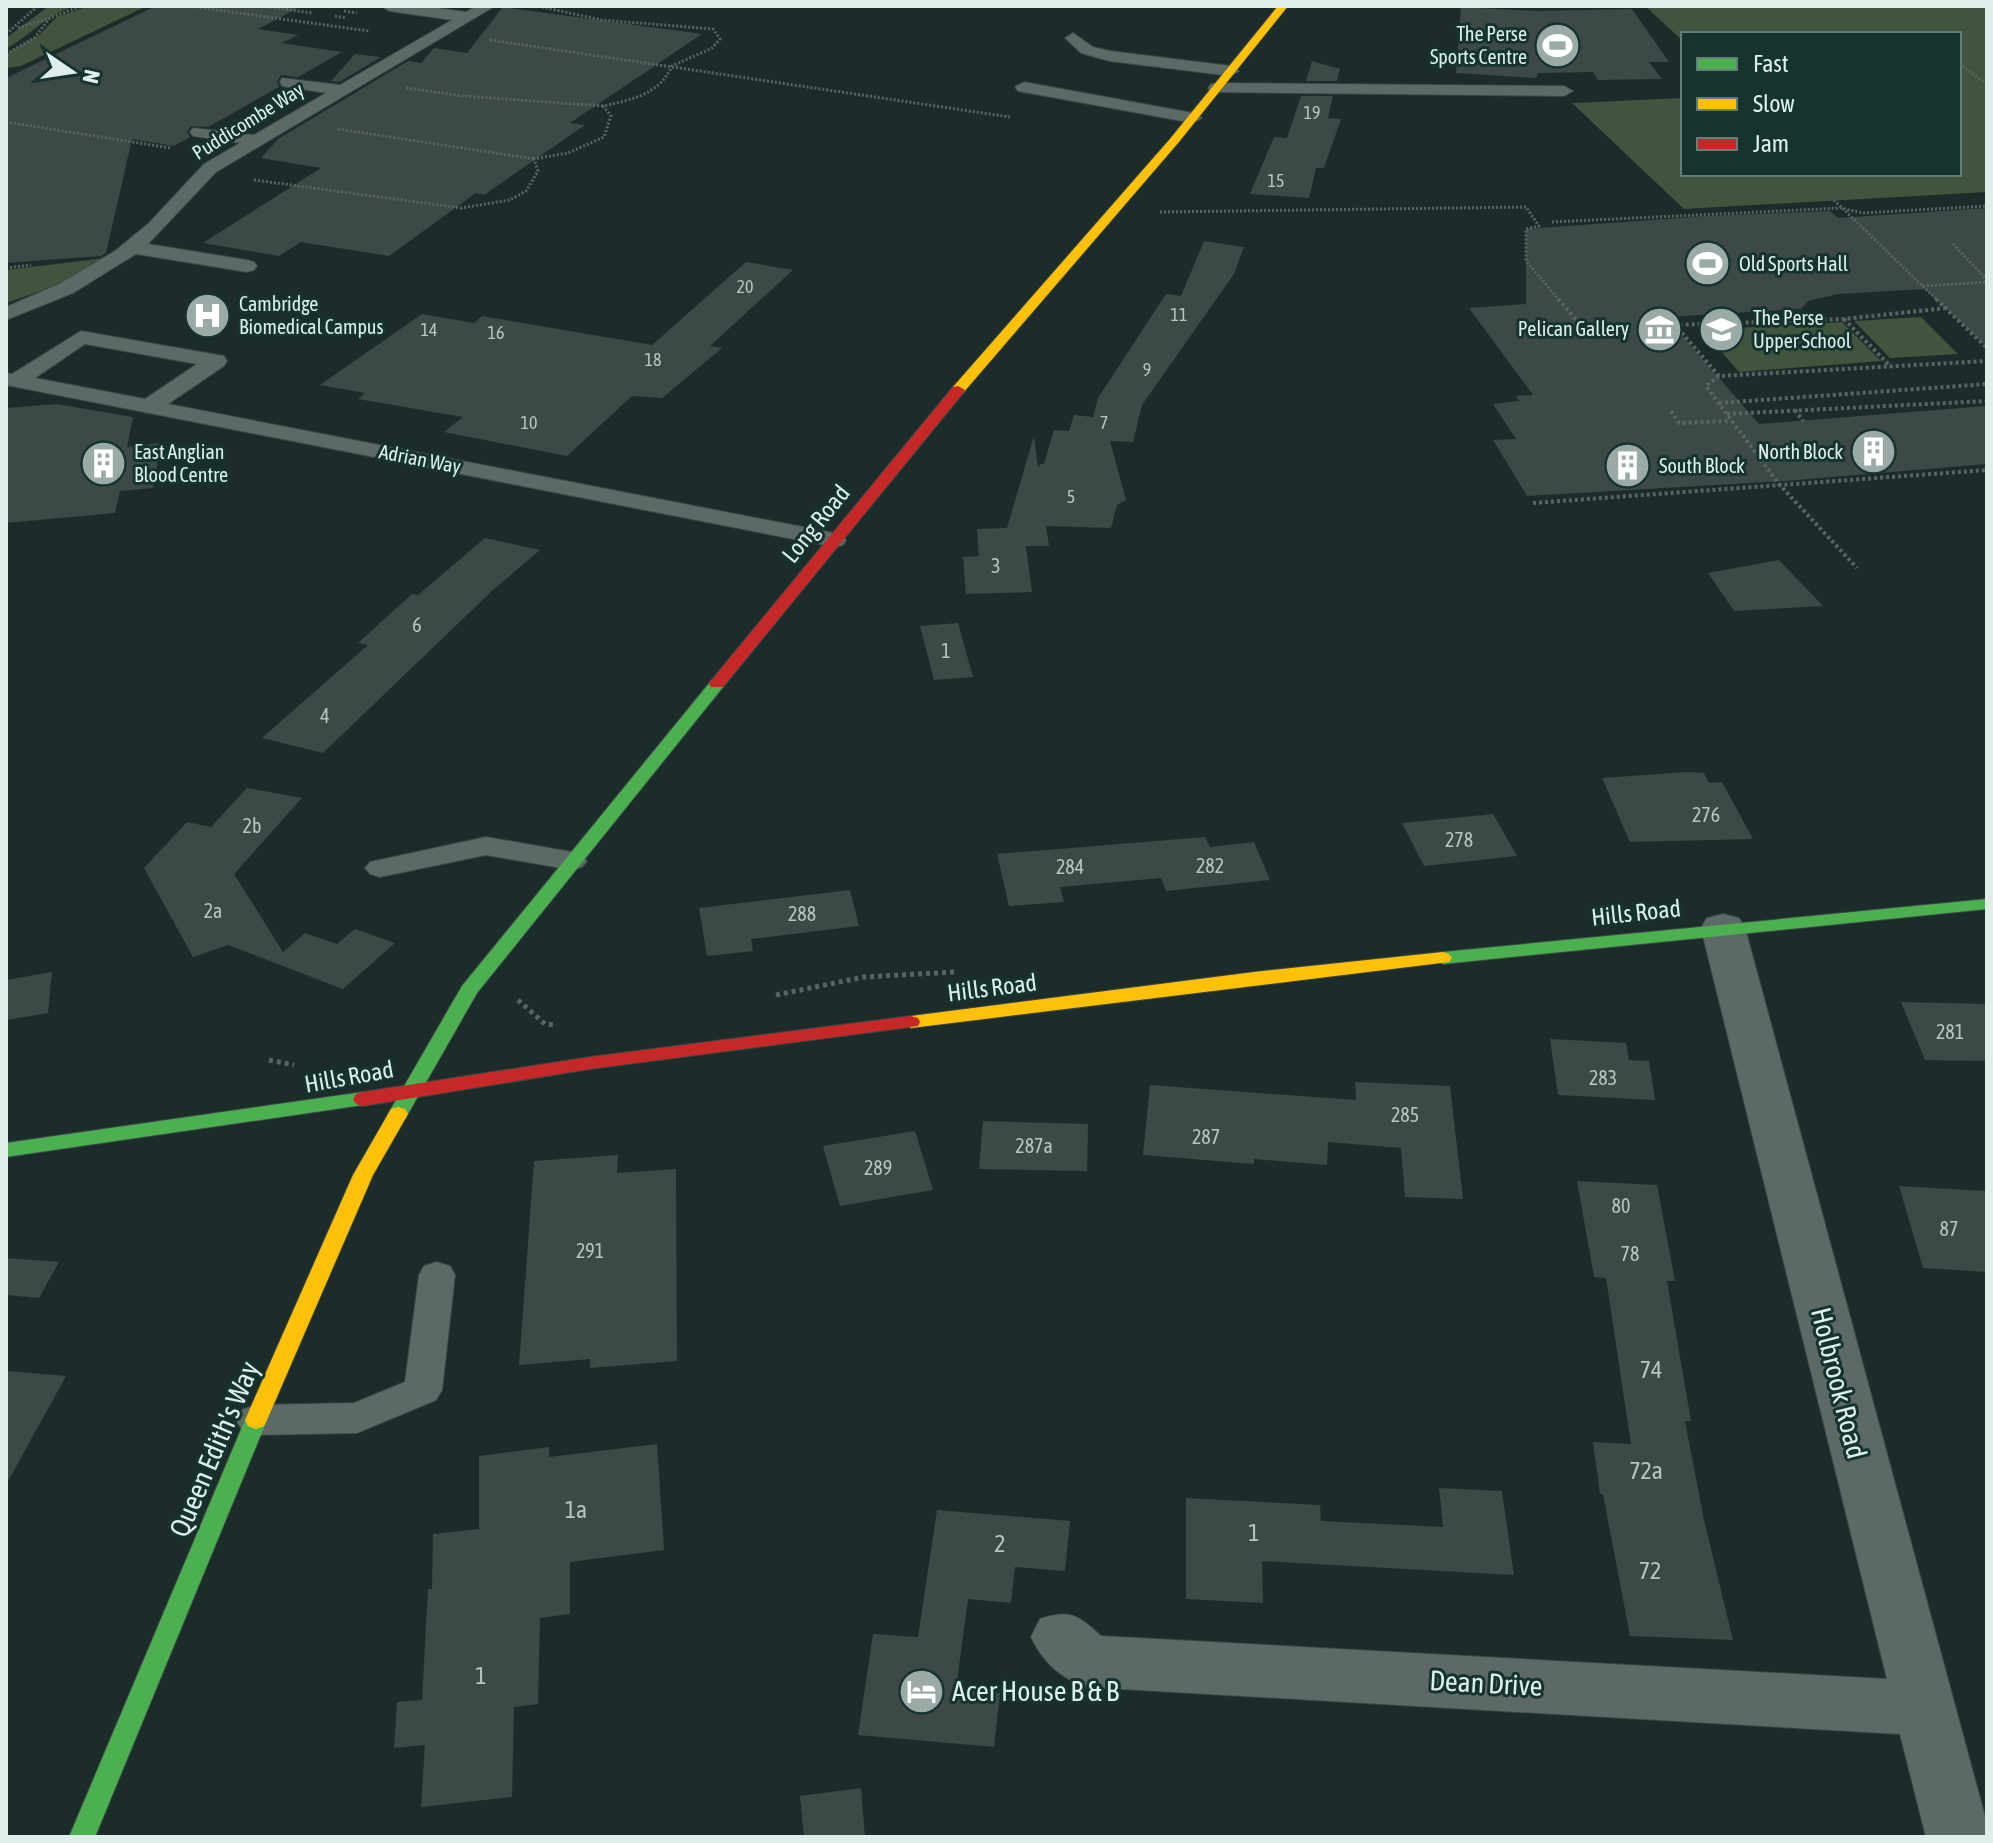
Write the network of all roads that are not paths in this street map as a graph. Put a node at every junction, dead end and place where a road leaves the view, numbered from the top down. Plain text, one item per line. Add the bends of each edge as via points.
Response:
1 (389, 6) edge
2 (487, 6) edge
3 (1283, 6) edge
4 (468, 17) junction
5 (1073, 38) dead end
6 (1231, 71) junction
7 (295, 78) dead end
8 (353, 84) junction
9 (1024, 87) dead end
10 (1217, 88) junction
11 (1564, 91) dead end
12 (1193, 118) junction
13 (218, 121) dead end
14 (280, 126) junction
15 (199, 132) dead end
16 (255, 140) junction
17 (133, 248) junction
18 (247, 266) dead end
19 (6, 314) edge
20 (11, 380) edge
21 (150, 406) junction
22 (834, 540) junction
23 (572, 861) junction
24 (380, 868) dead end
25 (1987, 904) edge
26 (1723, 928) junction
27 (412, 1090) junction
28 (6, 1150) edge
29 (437, 1275) dead end
30 (255, 1420) junction
31 (1061, 1637) dead end
32 (1922, 1708) junction
33 (82, 1837) edge
34 (1958, 1837) edge

1 - 4 lane
2 - 4 lane, Puddicombe Way
3 - 6 main road, Long Road
4 - 8 lane, Puddicombe Way
5 - 6 lane via 1087,50 1109,56
6 - 10 main road, Long Road
7 - 8 lane
8 - 14 lane, Puddicombe Way
9 - 12 lane
10 - 11 lane
10 - 12 main road, Long Road
12 - 22 main road, Long Road
13 - 14 lane
14 - 16 lane, Puddicombe Way
15 - 16 lane
16 - 17 lane, Puddicombe Way via 191,184
17 - 18 lane
17 - 19 lane, Puddicombe Way via 95,274
20 - 21 lane, Adrian Way
20 - 21 lane via 81,337 216,361
21 - 22 lane, Adrian Way
22 - 23 main road, Long Road
23 - 24 lane via 486,846
23 - 27 main road, Long Road via 474,983
25 - 26 main road, Hills Road
26 - 27 main road, Hills Road via 1254,978
26 - 32 street, Holbrook Road
27 - 28 main road, Hills Road
27 - 30 main road, Queen Edith's Way via 363,1175
29 - 30 lane via 423,1390 357,1418
30 - 33 main road, Queen Edith's Way
31 - 32 street, Dean Drive via 1087,1661
32 - 34 street, Holbrook Road

